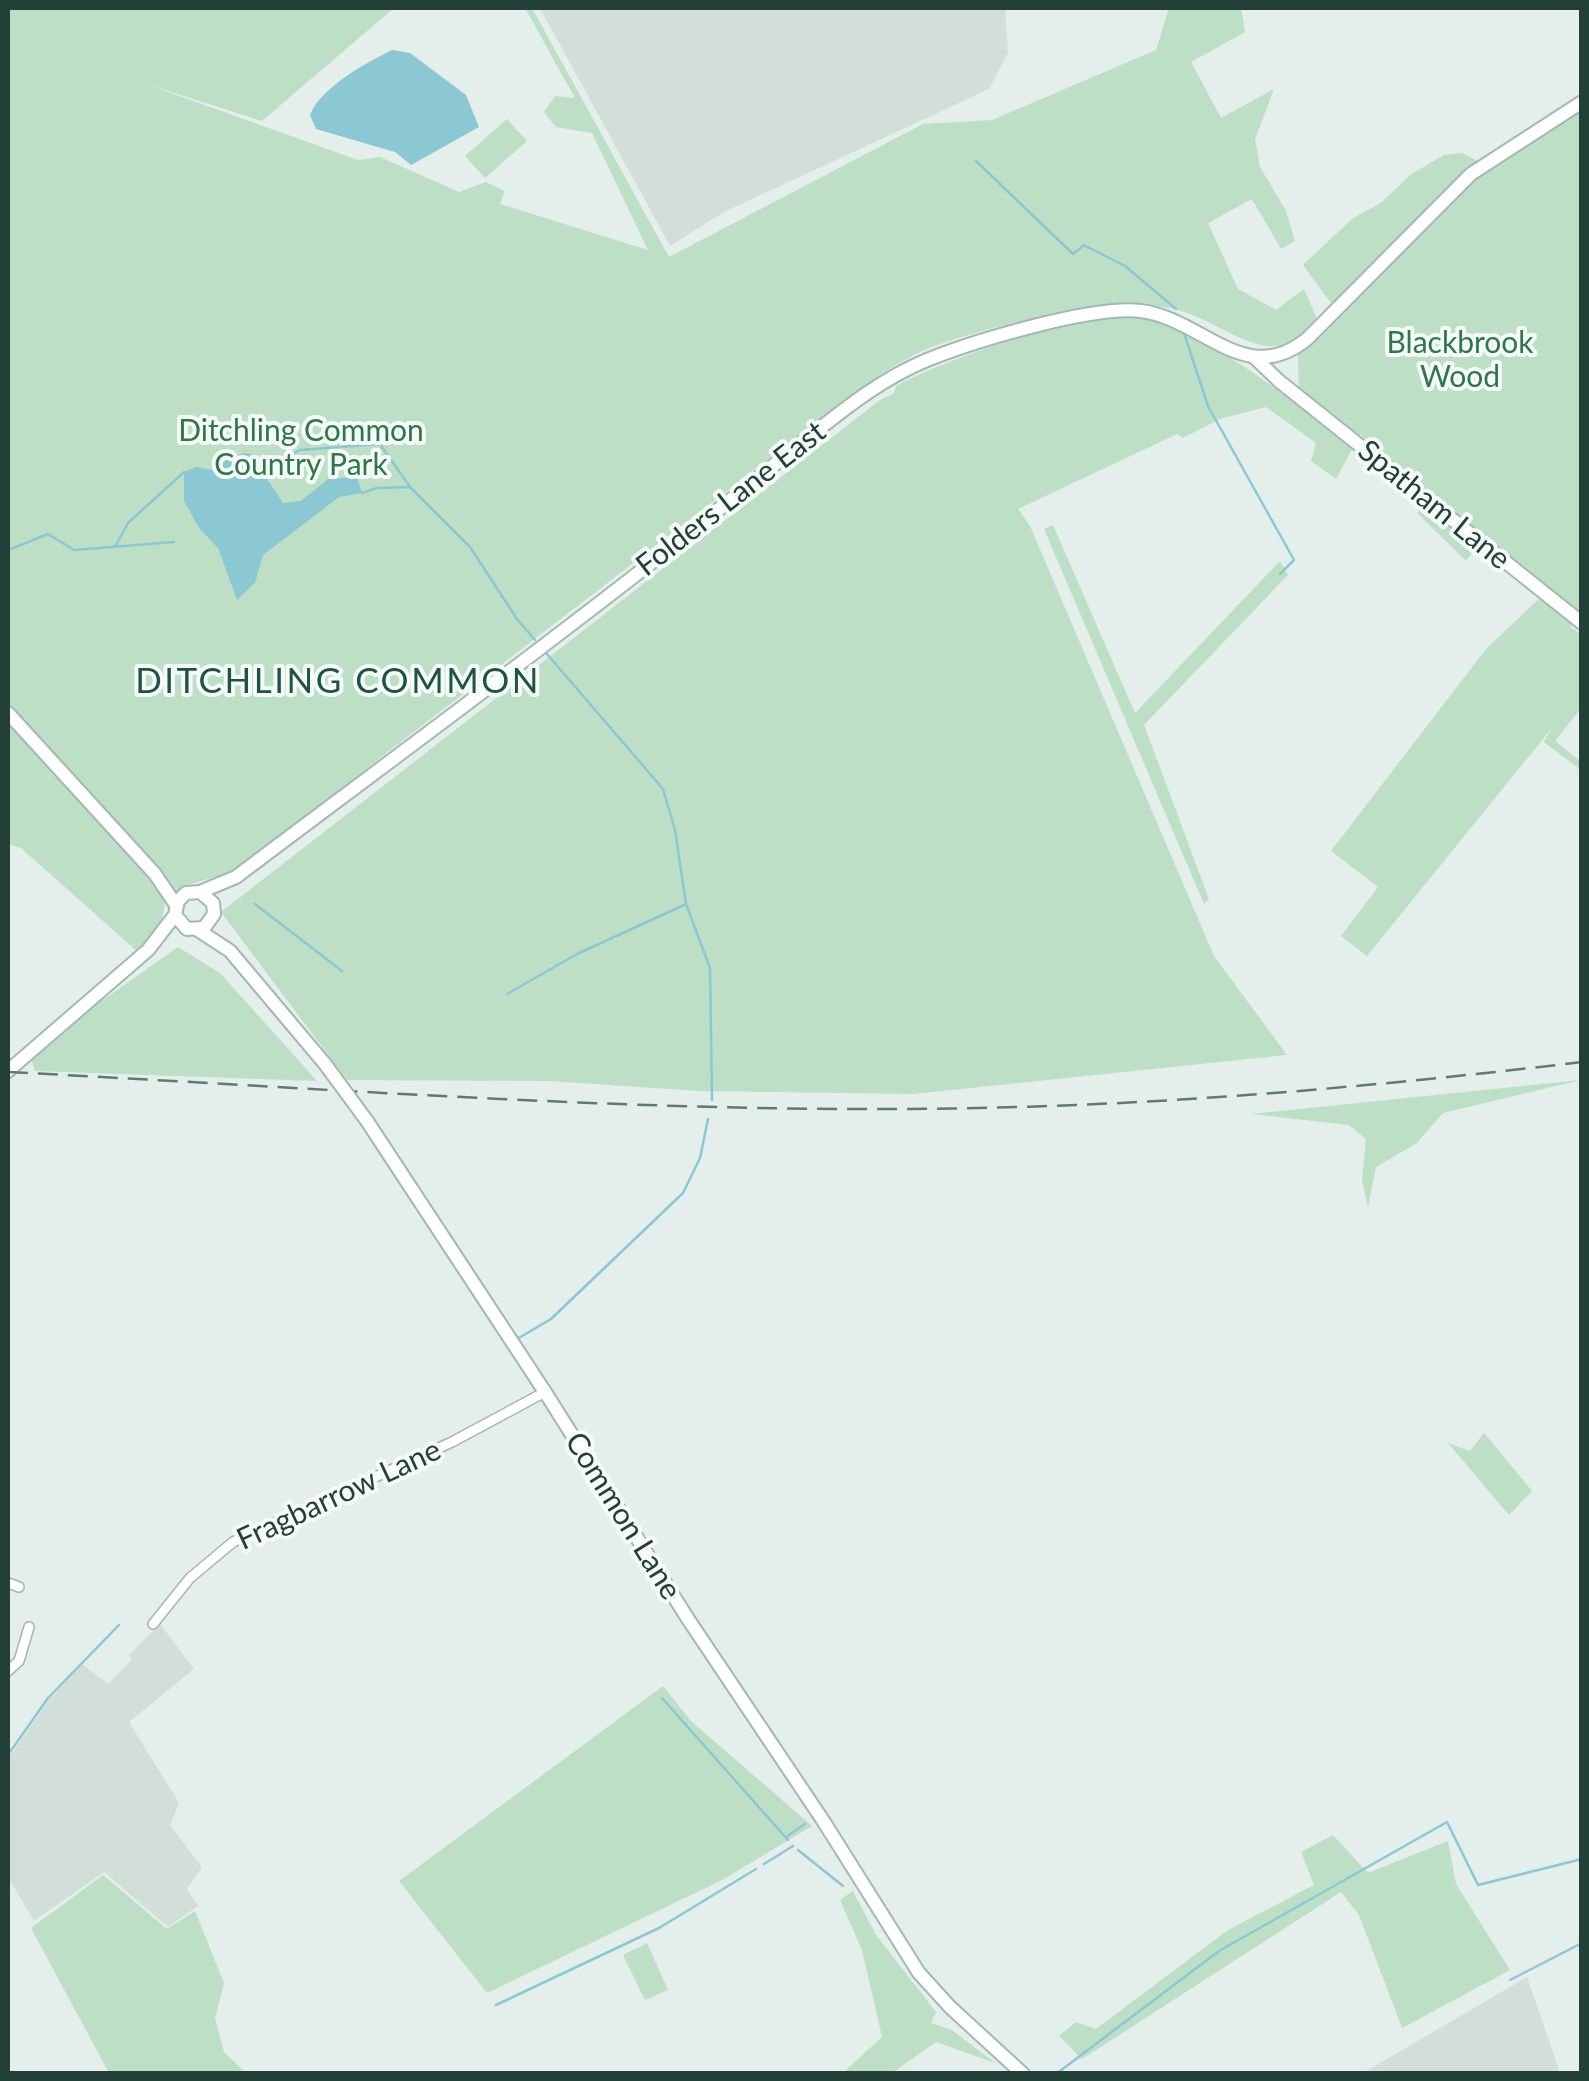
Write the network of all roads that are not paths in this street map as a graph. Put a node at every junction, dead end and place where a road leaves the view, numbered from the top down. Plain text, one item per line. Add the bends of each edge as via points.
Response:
1 (1582, 102) edge
2 (1292, 351) junction
3 (1256, 359) junction
4 (1286, 386) junction
5 (1582, 623) edge
6 (8, 712) edge
7 (155, 874) junction
8 (236, 878) junction
9 (197, 891) junction
10 (176, 910) junction
11 (214, 911) junction
12 (195, 930) junction
13 (148, 950) junction
14 (230, 951) junction
15 (12, 1067) edge
16 (545, 1392) junction
17 (8, 1583) edge
18 (19, 1587) dead end
19 (153, 1624) dead end
20 (28, 1628) dead end
21 (8, 1671) edge
22 (1023, 2074) edge

1 - 2 street via 1471,174
2 - 3 street
2 - 4 street
3 - 4 street, Spatham Lane
3 - 8 street, Folders Lane East via 1173,320 1126,310 1048,324 912,367 846,408
4 - 5 street, Spatham Lane
6 - 7 street
7 - 9 street
7 - 10 street
8 - 9 street, Folders Lane East
8 - 11 street, Folders Lane East
9 - 10 street via 181,896
9 - 11 street via 210,898
10 - 12 street via 182,926
10 - 13 street
11 - 12 street
11 - 14 street, Common Lane
12 - 13 street
12 - 14 street, Common Lane
13 - 15 street
14 - 16 street, Common Lane, bridge via 367,1121
16 - 19 street, Fragbarrow Lane via 233,1542 190,1578
16 - 22 street, Common Lane via 920,1974
17 - 18 street
20 - 21 street via 19,1660

